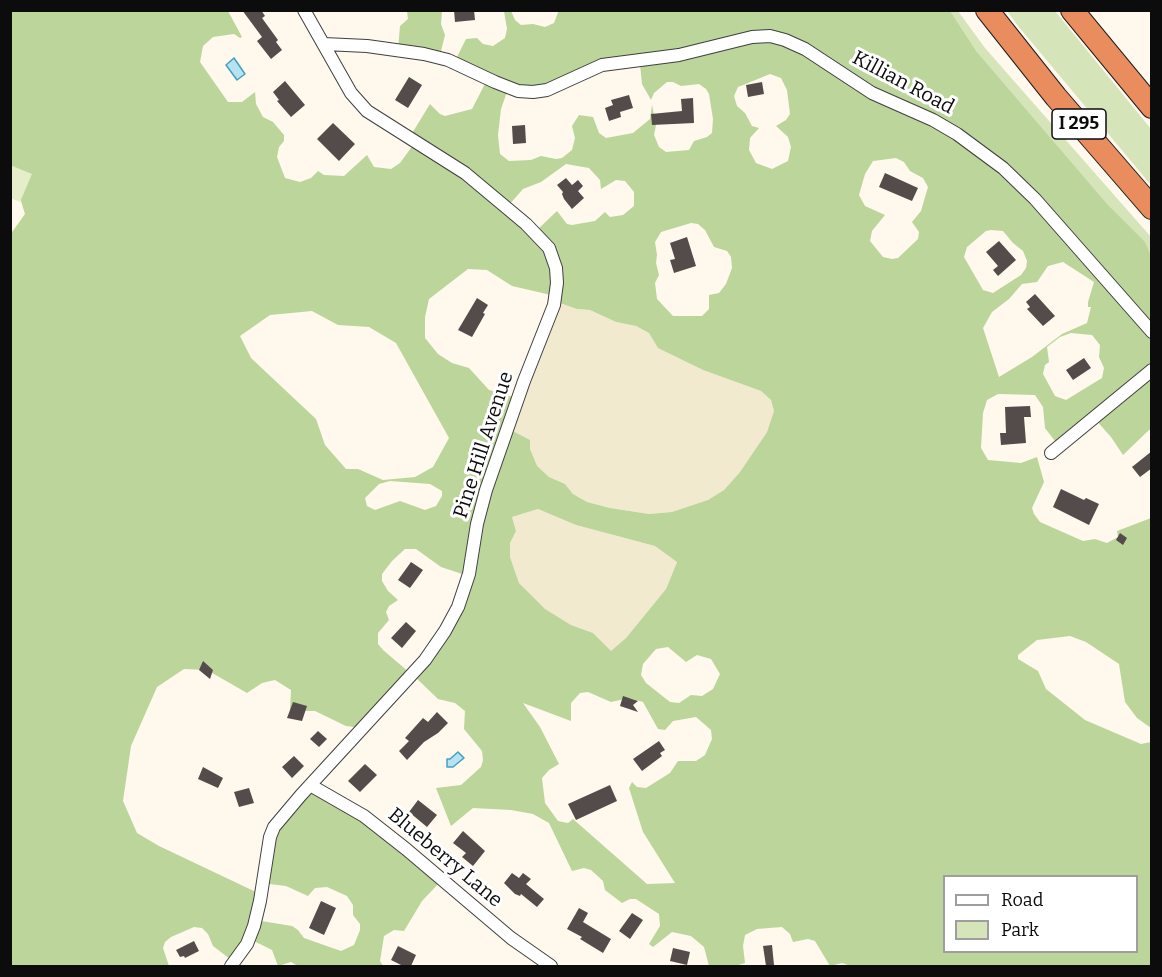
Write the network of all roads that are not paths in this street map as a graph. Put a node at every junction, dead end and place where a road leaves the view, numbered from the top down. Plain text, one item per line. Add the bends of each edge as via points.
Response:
1 (304, 10) edge
2 (979, 10) edge
3 (987, 10) edge
4 (1072, 10) edge
5 (1009, 39) junction
6 (324, 44) junction
7 (1152, 107) edge
8 (1152, 208) edge
9 (1152, 332) edge
10 (1152, 370) edge
11 (1051, 453) dead end
12 (310, 785) junction
13 (231, 966) edge
14 (551, 966) edge

1 - 6 street, Pine Hill Avenue
2 - 5 highway
3 - 5 highway, I 295
4 - 7 highway
5 - 8 highway, I 295
6 - 9 street, Killian Road via 424,54 448,60 518,91 533,92 547,90 602,65 679,55 752,37 785,40 872,93 957,134 1003,168
6 - 12 street, Pine Hill Avenue via 351,93 367,111 465,173 540,237 554,258 557,283 554,305 486,490 469,574 458,607 425,660
10 - 11 street
12 - 13 street, Pine Hill Avenue via 270,837 254,926
12 - 14 street, Blueberry Lane via 364,816 511,938

